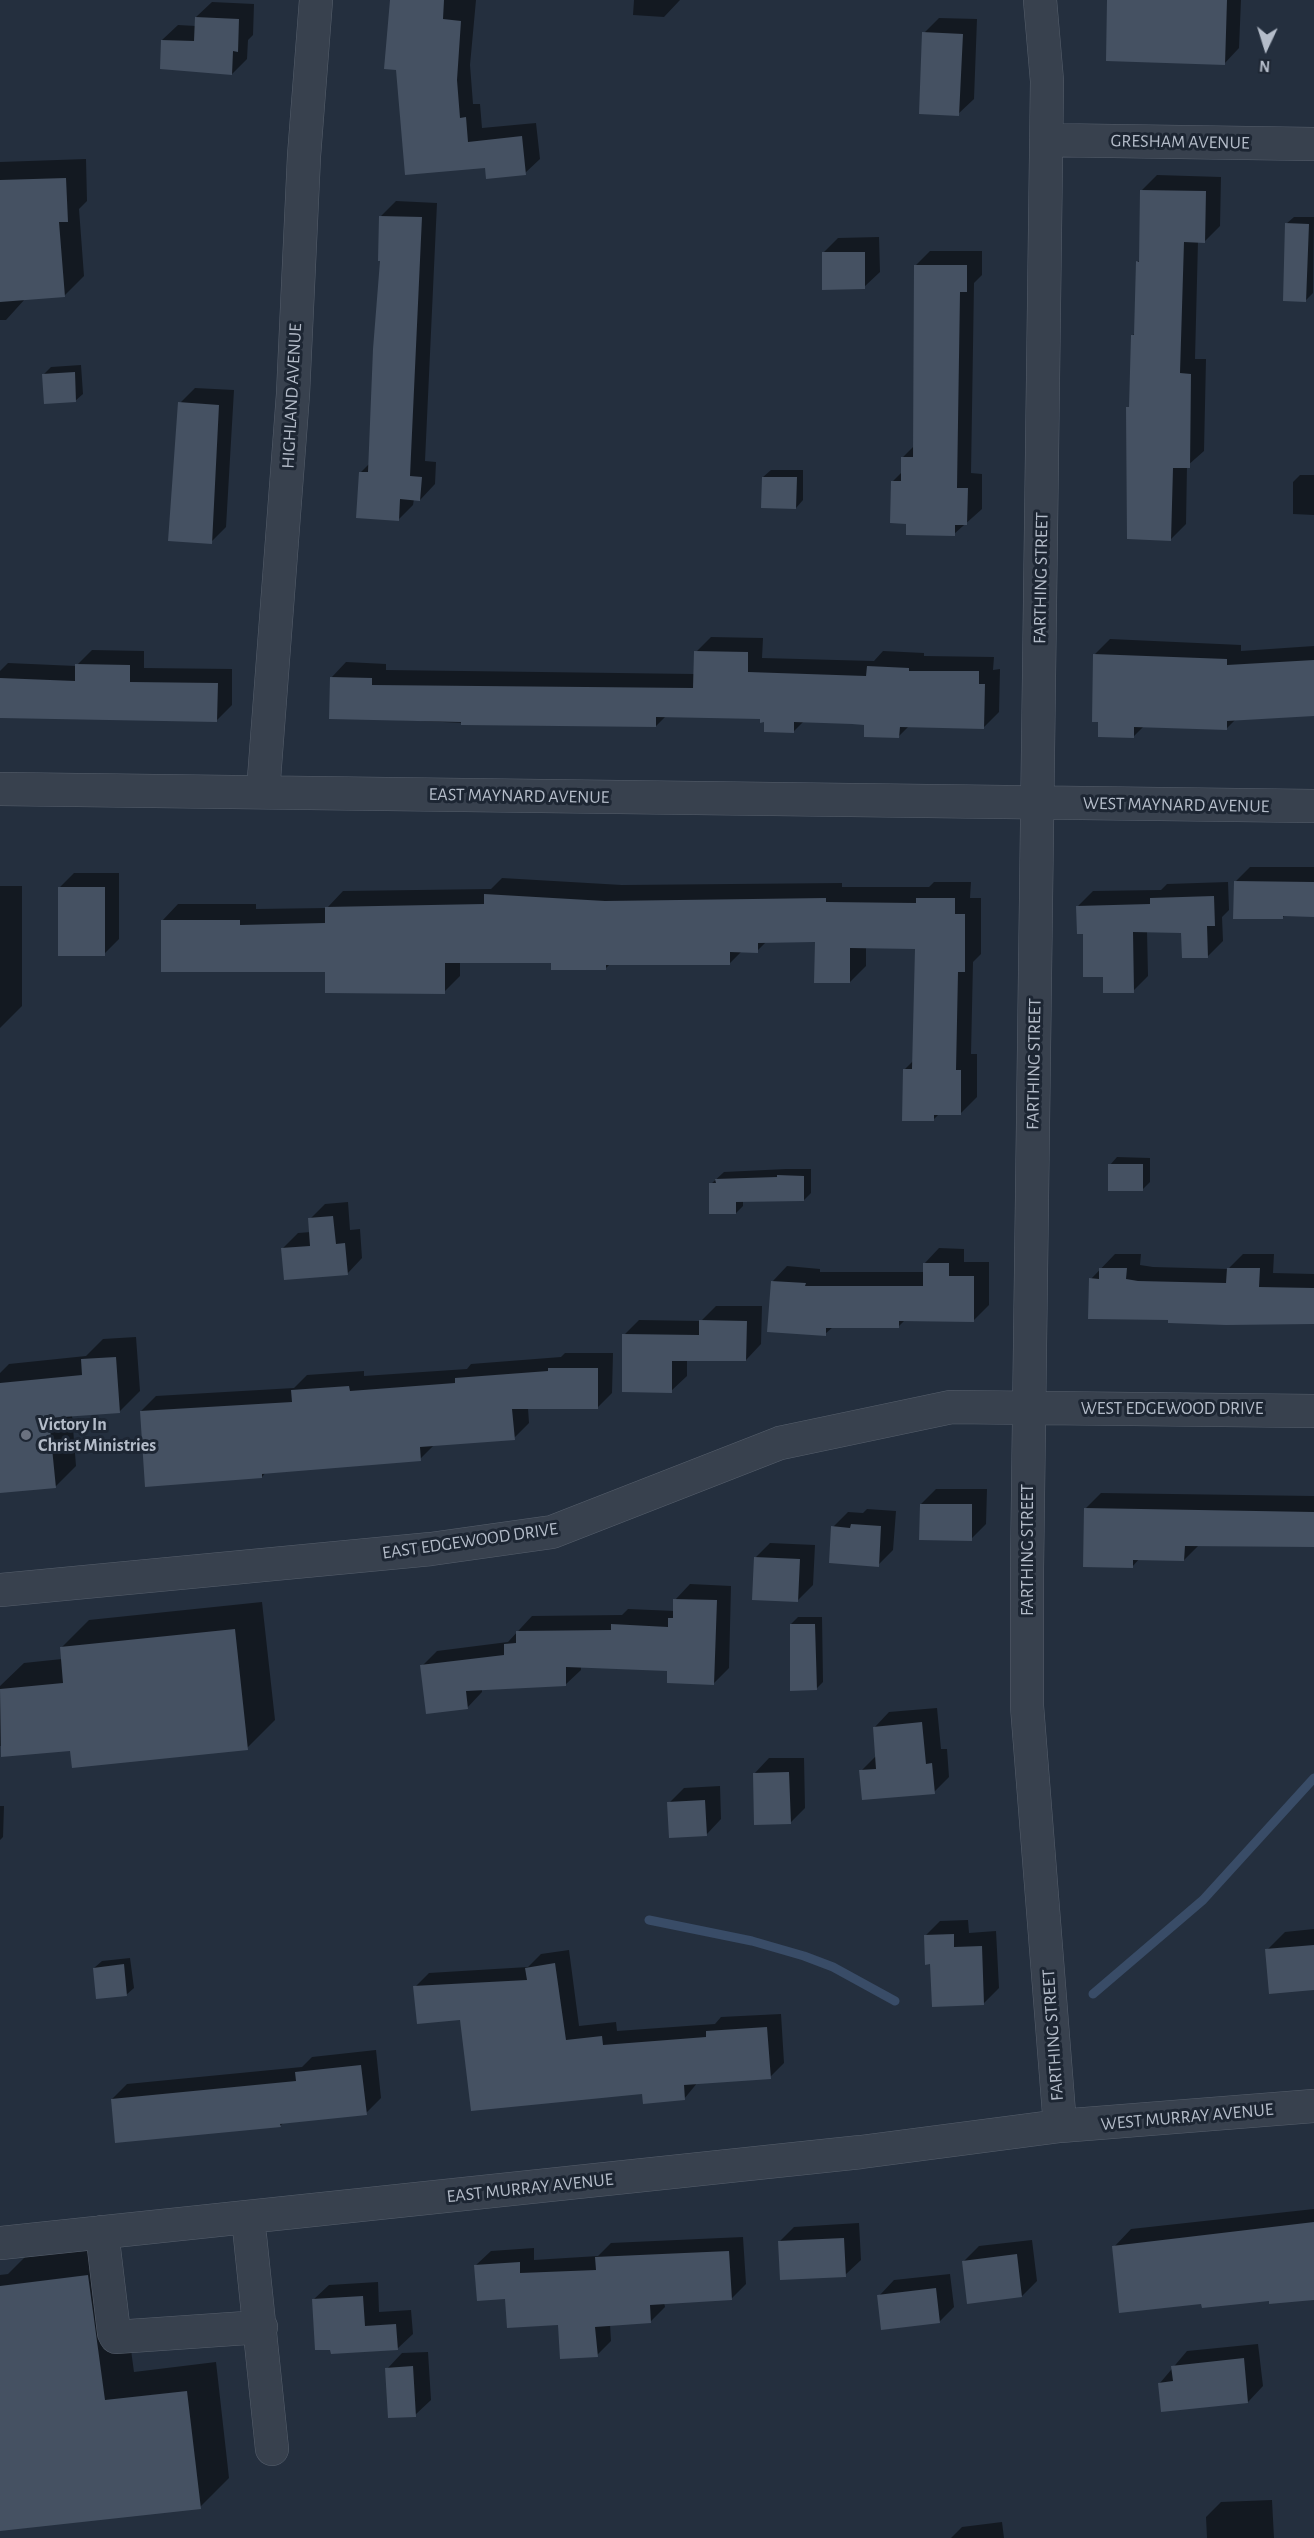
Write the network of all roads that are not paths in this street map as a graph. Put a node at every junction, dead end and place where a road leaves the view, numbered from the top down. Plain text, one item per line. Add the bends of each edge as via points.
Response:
1 (316, 0) edge
2 (1040, 0) edge
3 (1046, 140) junction
4 (1314, 144) edge
5 (0, 789) edge
6 (263, 792) junction
7 (1038, 804) junction
8 (1314, 806) edge
9 (1029, 1408) junction
10 (1314, 1411) edge
11 (0, 1590) edge
12 (1314, 2106) edge
13 (1060, 2126) junction
14 (248, 2217) junction
15 (102, 2232) junction
16 (1, 2237) edge
17 (261, 2327) junction
18 (272, 2449) dead end

1 - 6 street, HIGHLAND AVENUE via 293,394
2 - 3 street, FARTHING STREET via 1047,81
3 - 4 street, GRESHAM AVENUE
3 - 7 street, FARTHING STREET
5 - 6 street, EAST MAYNARD AVENUE
6 - 7 street, EAST MAYNARD AVENUE
7 - 8 street, WEST MAYNARD AVENUE
7 - 9 street, FARTHING STREET
9 - 10 street, WEST EDGEWOOD DRIVE
9 - 11 street, EAST EDGEWOOD DRIVE via 951,1407 780,1443 552,1532 431,1549
9 - 13 street, FARTHING STREET via 1027,1706
12 - 13 street, WEST MURRAY AVENUE
13 - 14 street, EAST MURRAY AVENUE via 861,2152
14 - 15 street, EAST MURRAY AVENUE
14 - 17 street
15 - 16 street, EAST MURRAY AVENUE
15 - 17 street via 116,2337
17 - 18 street

